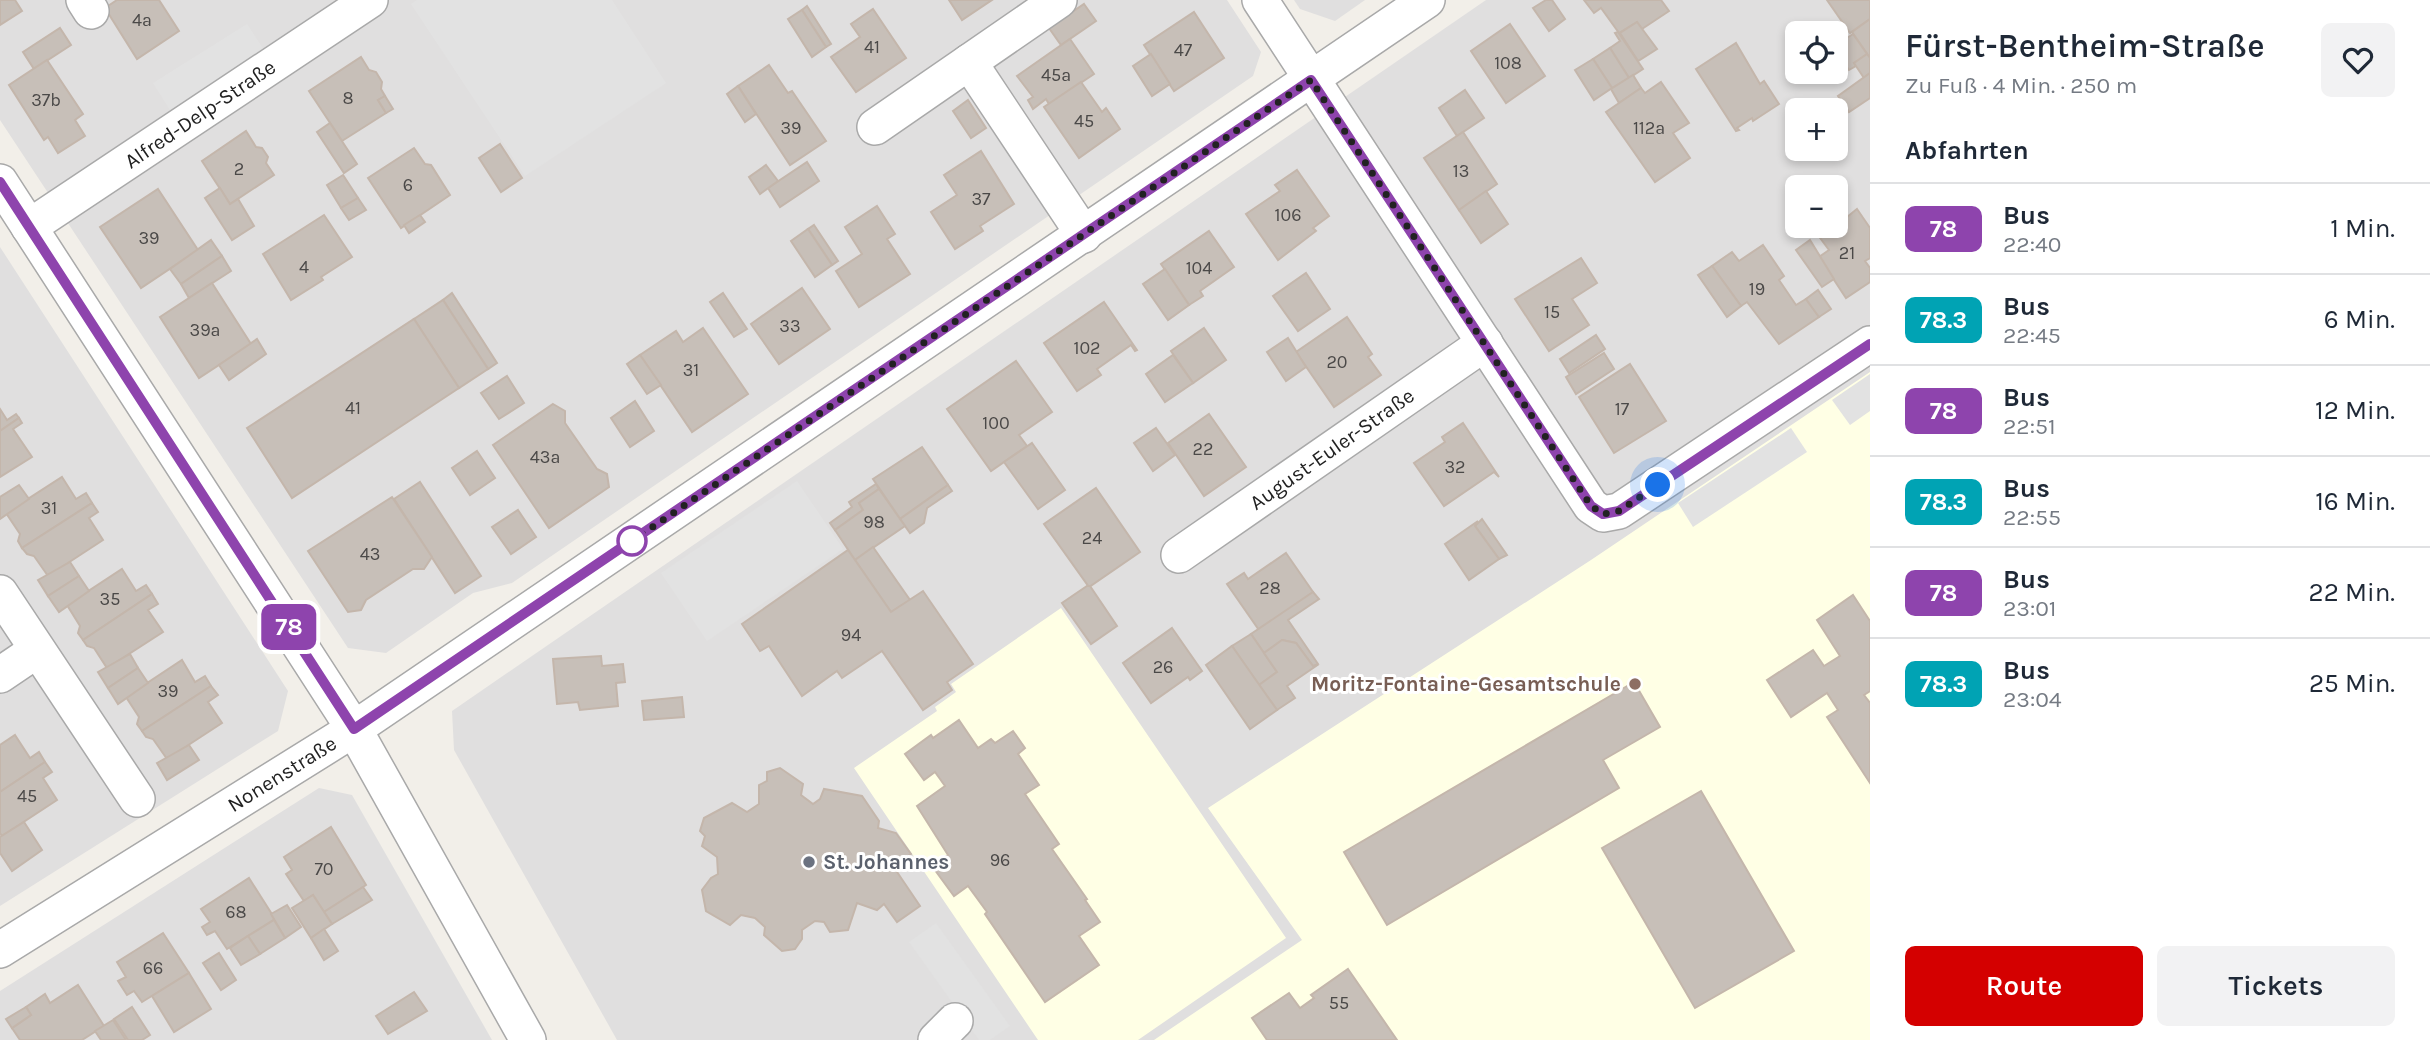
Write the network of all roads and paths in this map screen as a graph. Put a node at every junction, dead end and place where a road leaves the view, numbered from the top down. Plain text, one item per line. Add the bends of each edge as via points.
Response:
1 (370, 0) edge
2 (1059, 0) edge
3 (1260, 0) edge
4 (1427, 0) edge
5 (969, 62) junction
6 (1311, 80) junction
7 (875, 127) dead end
8 (0, 182) edge
9 (29, 227) junction
10 (1084, 235) junction
11 (1485, 343) junction
12 (1870, 344) edge
13 (1179, 555) dead end
14 (0, 593) edge
15 (37, 650) junction
16 (0, 675) edge
17 (354, 729) junction
18 (137, 799) dead end
19 (0, 950) edge
20 (528, 1040) edge

1 - 9 street, Alfred-Delp-Straße
2 - 5 street
3 - 6 street
4 - 6 street, Nonenstraße
5 - 7 street
5 - 10 street
6 - 10 street, Nonenstraße
6 - 11 street
8 - 9 street
9 - 17 street
10 - 17 street, Nonenstraße
11 - 12 street via 1591,506 1603,514 1619,511
11 - 13 street, August-Euler-Straße
14 - 15 street
15 - 16 street
15 - 18 street
17 - 19 street, Nonenstraße
17 - 20 street

